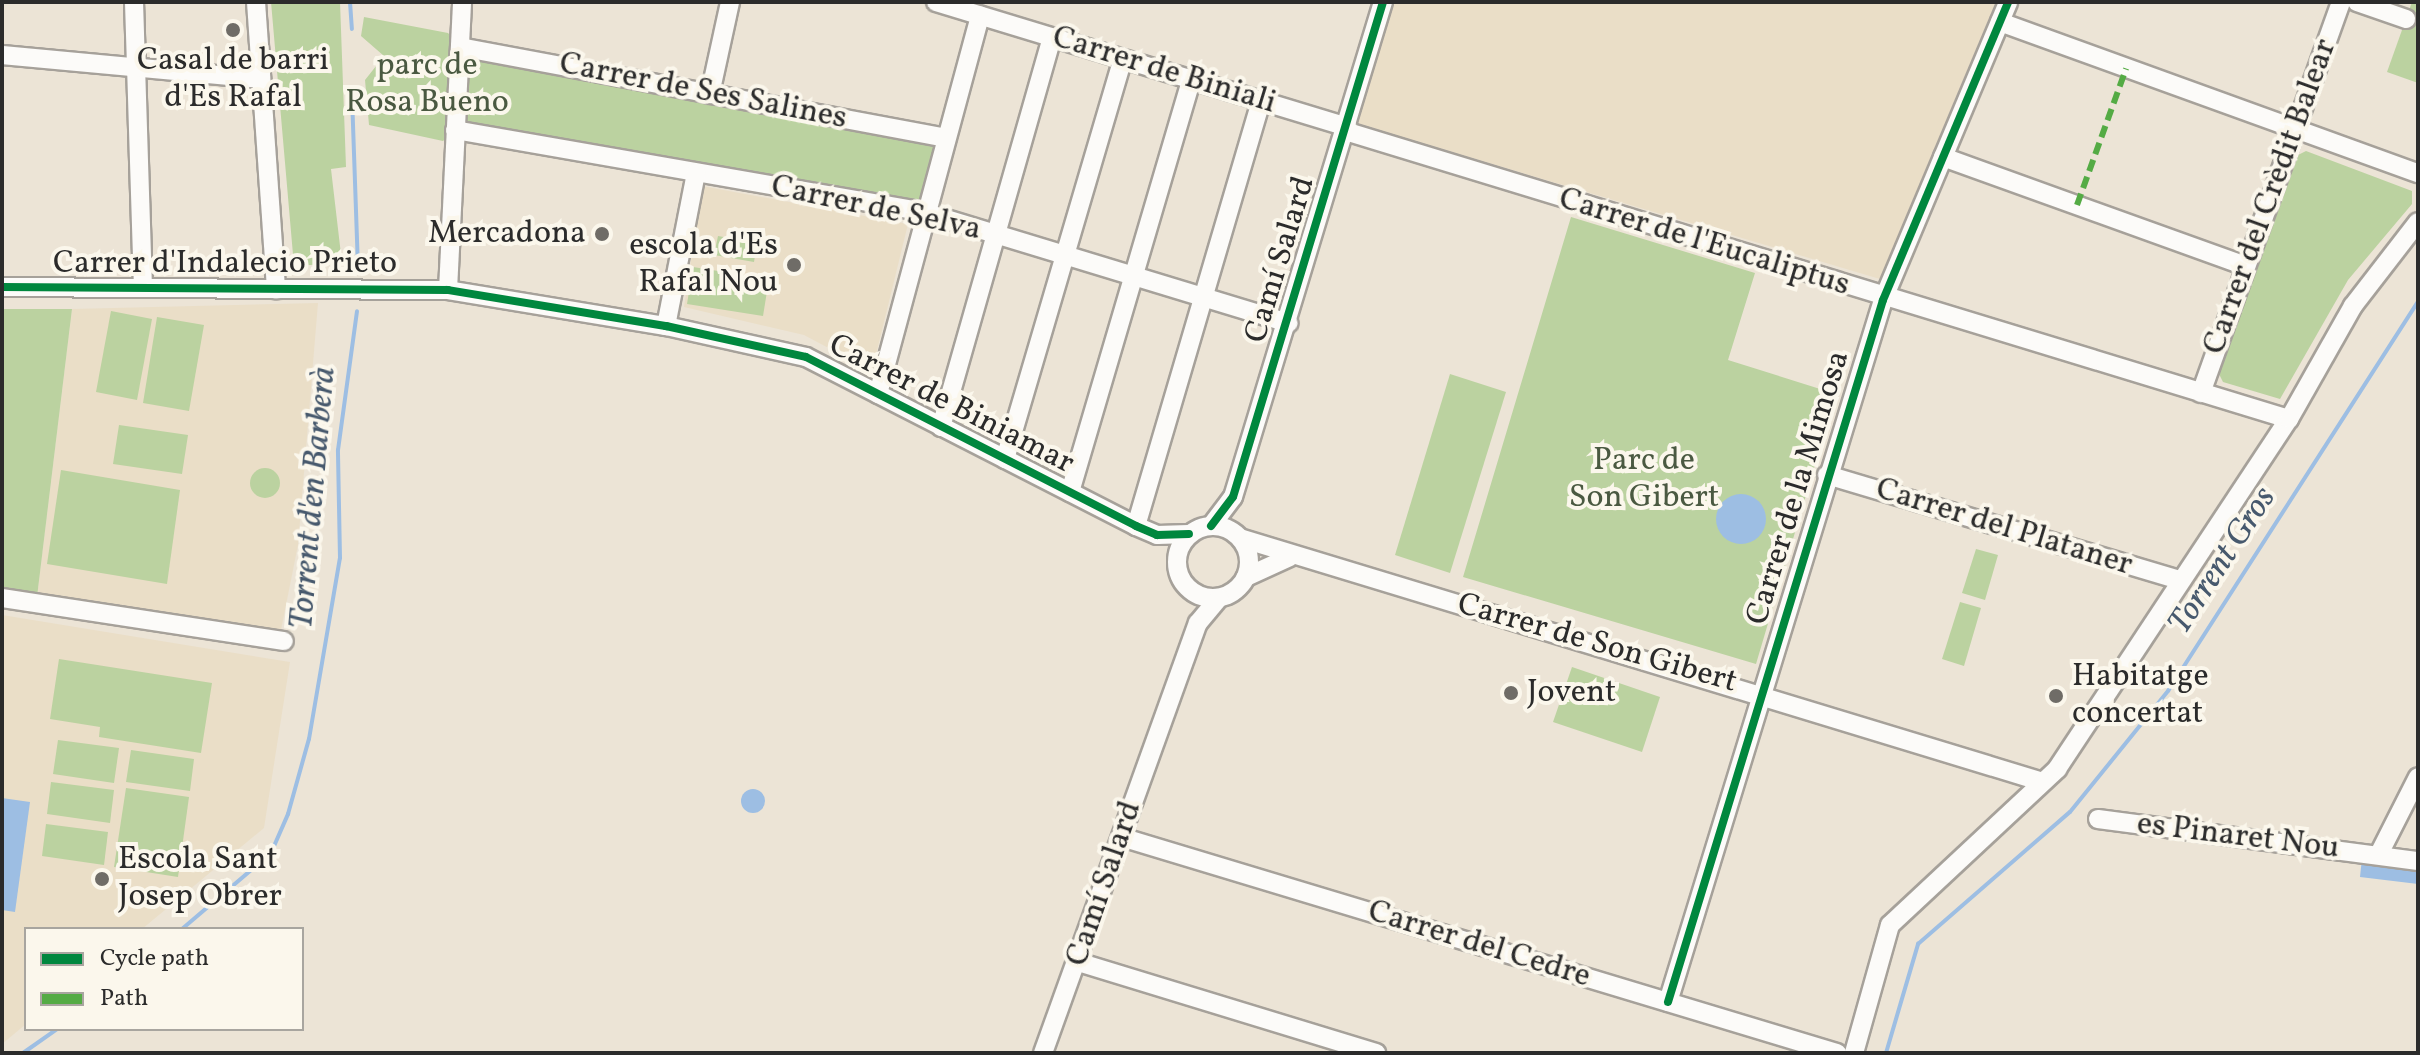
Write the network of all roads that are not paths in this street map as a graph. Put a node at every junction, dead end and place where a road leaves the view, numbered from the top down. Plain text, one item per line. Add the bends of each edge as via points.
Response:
1 (134, 2) edge
2 (256, 2) edge
3 (462, 2) edge
4 (730, 2) edge
5 (936, 2) edge
6 (1383, 2) edge
7 (2008, 2) edge
8 (2341, 2) edge
9 (2357, 2) edge
10 (980, 16) junction
11 (2406, 19) dead end
12 (2000, 22) junction
13 (1052, 37) junction
14 (460, 47) junction
15 (2, 55) edge
16 (1123, 59) junction
17 (135, 66) junction
18 (261, 79) junction
19 (1191, 80) junction
20 (710, 94) junction
21 (1261, 101) junction
22 (1346, 129) junction
23 (2295, 129) junction
24 (455, 130) junction
25 (945, 138) junction
26 (1943, 157) junction
27 (696, 173) junction
28 (2418, 173) edge
29 (923, 212) junction
30 (2418, 222) edge
31 (998, 235) junction
32 (1066, 256) junction
33 (2245, 266) junction
34 (1135, 276) junction
35 (2, 287) edge
36 (143, 287) junction
37 (276, 289) junction
38 (448, 290) junction
39 (1204, 298) junction
40 (1883, 300) junction
41 (1288, 323) junction
42 (666, 326) junction
43 (2201, 393) junction
44 (878, 394) junction
45 (2289, 419) junction
46 (941, 427) junction
47 (1005, 459) junction
48 (1827, 475) junction
49 (1070, 492) junction
50 (1233, 497) junction
51 (1136, 526) junction
52 (1211, 526) junction
53 (1189, 534) junction
54 (1157, 535) junction
55 (1238, 536) junction
56 (1290, 557) junction
57 (1176, 560) junction
58 (1246, 577) junction
59 (2180, 580) junction
60 (1182, 582) junction
61 (2, 598) edge
62 (1219, 598) junction
63 (1198, 623) junction
64 (284, 641) dead end
65 (1762, 691) junction
66 (2418, 777) edge
67 (2040, 781) junction
68 (2098, 819) dead end
69 (1121, 837) junction
70 (2379, 854) junction
71 (2418, 861) edge
72 (1078, 962) junction
73 (1668, 1002) junction
74 (1043, 1053) edge
75 (1376, 1053) edge
76 (1837, 1053) edge
77 (1854, 1053) edge

1 - 17 street
2 - 18 street
3 - 14 street
4 - 20 street
5 - 10 street, Carrer de Biniali
6 - 22 street, Camí Salard
7 - 12 street, Carrer de la Mimosa
8 - 23 street, Carrer del Crèdit Balear
9 - 11 street
10 - 13 street, Carrer de Biniali
10 - 25 street
12 - 23 street
12 - 26 street, Carrer de la Mimosa
13 - 16 street, Carrer de Biniali
13 - 31 street
14 - 20 street, Carrer de Ses Salines
14 - 24 street
15 - 17 street
16 - 19 street, Carrer de Biniali
16 - 32 street
17 - 18 street
17 - 36 street
18 - 37 street
19 - 21 street, Carrer de Biniali
19 - 34 street
20 - 25 street, Carrer de Ses Salines
21 - 22 street, Carrer de Biniali
21 - 39 street
22 - 40 street, Carrer de l'Eucaliptus
22 - 41 street, Camí Salard
23 - 28 street
23 - 33 street, Carrer del Crèdit Balear
24 - 27 street, Carrer de Selva
24 - 38 street
25 - 29 street
26 - 33 street
26 - 40 street, Carrer de la Mimosa
27 - 29 street, Carrer de Selva
27 - 42 street
29 - 31 street, Carrer de Selva
29 - 44 street
30 - 45 street via 2346,316
31 - 32 street, Carrer de Selva
31 - 46 street
32 - 34 street, Carrer de Selva
32 - 47 street
33 - 43 street, Carrer del Crèdit Balear
34 - 39 street, Carrer de Selva
34 - 49 street
35 - 36 street, Carrer d'Indalecio Prieto
36 - 37 street, Carrer d'Indalecio Prieto
37 - 38 street, Carrer d'Indalecio Prieto
38 - 42 street, Carrer de Biniamar
39 - 41 street, Carrer de Selva
39 - 51 street
40 - 43 street, Carrer de l'Eucaliptus
40 - 48 street, Carrer de la Mimosa
41 - 50 street, Camí Salard
42 - 44 street, Carrer de Biniamar via 806,357
43 - 45 street, Carrer de l'Eucaliptus
44 - 46 street, Carrer de Biniamar
45 - 59 street
46 - 47 street, Carrer de Biniamar
47 - 49 street, Carrer de Biniamar
48 - 59 street, Carrer del Plataner
48 - 65 street, Carrer de la Mimosa
49 - 51 street, Carrer de Biniamar
50 - 52 street, Camí Salard
50 - 55 street, Camí Salard
51 - 54 street, Carrer de Biniamar
52 - 53 street
52 - 55 street
53 - 54 street, Carrer de Biniamar
53 - 57 street
54 - 57 street, Carrer de Biniamar
55 - 56 street, Carrer de Son Gibert
55 - 58 street via 1249,557
56 - 58 street
56 - 65 street, Carrer de Son Gibert
57 - 60 street
58 - 62 street
59 - 67 street via 2057,769
60 - 62 street via 1198,596
60 - 63 street
61 - 64 street
62 - 63 street, Camí Salard
63 - 69 street, Camí Salard
65 - 67 street, Carrer de Son Gibert
65 - 73 street, Carrer de la Mimosa
66 - 70 street, es Pinaret Nou
67 - 77 street via 1890,925
68 - 70 street, es Pinaret Nou
69 - 72 street, Camí Salard
69 - 73 street, Carrer del Cedre
70 - 71 street, es Pinaret Nou
72 - 74 street, Camí Salard
72 - 75 street
73 - 76 street, Carrer del Cedre

